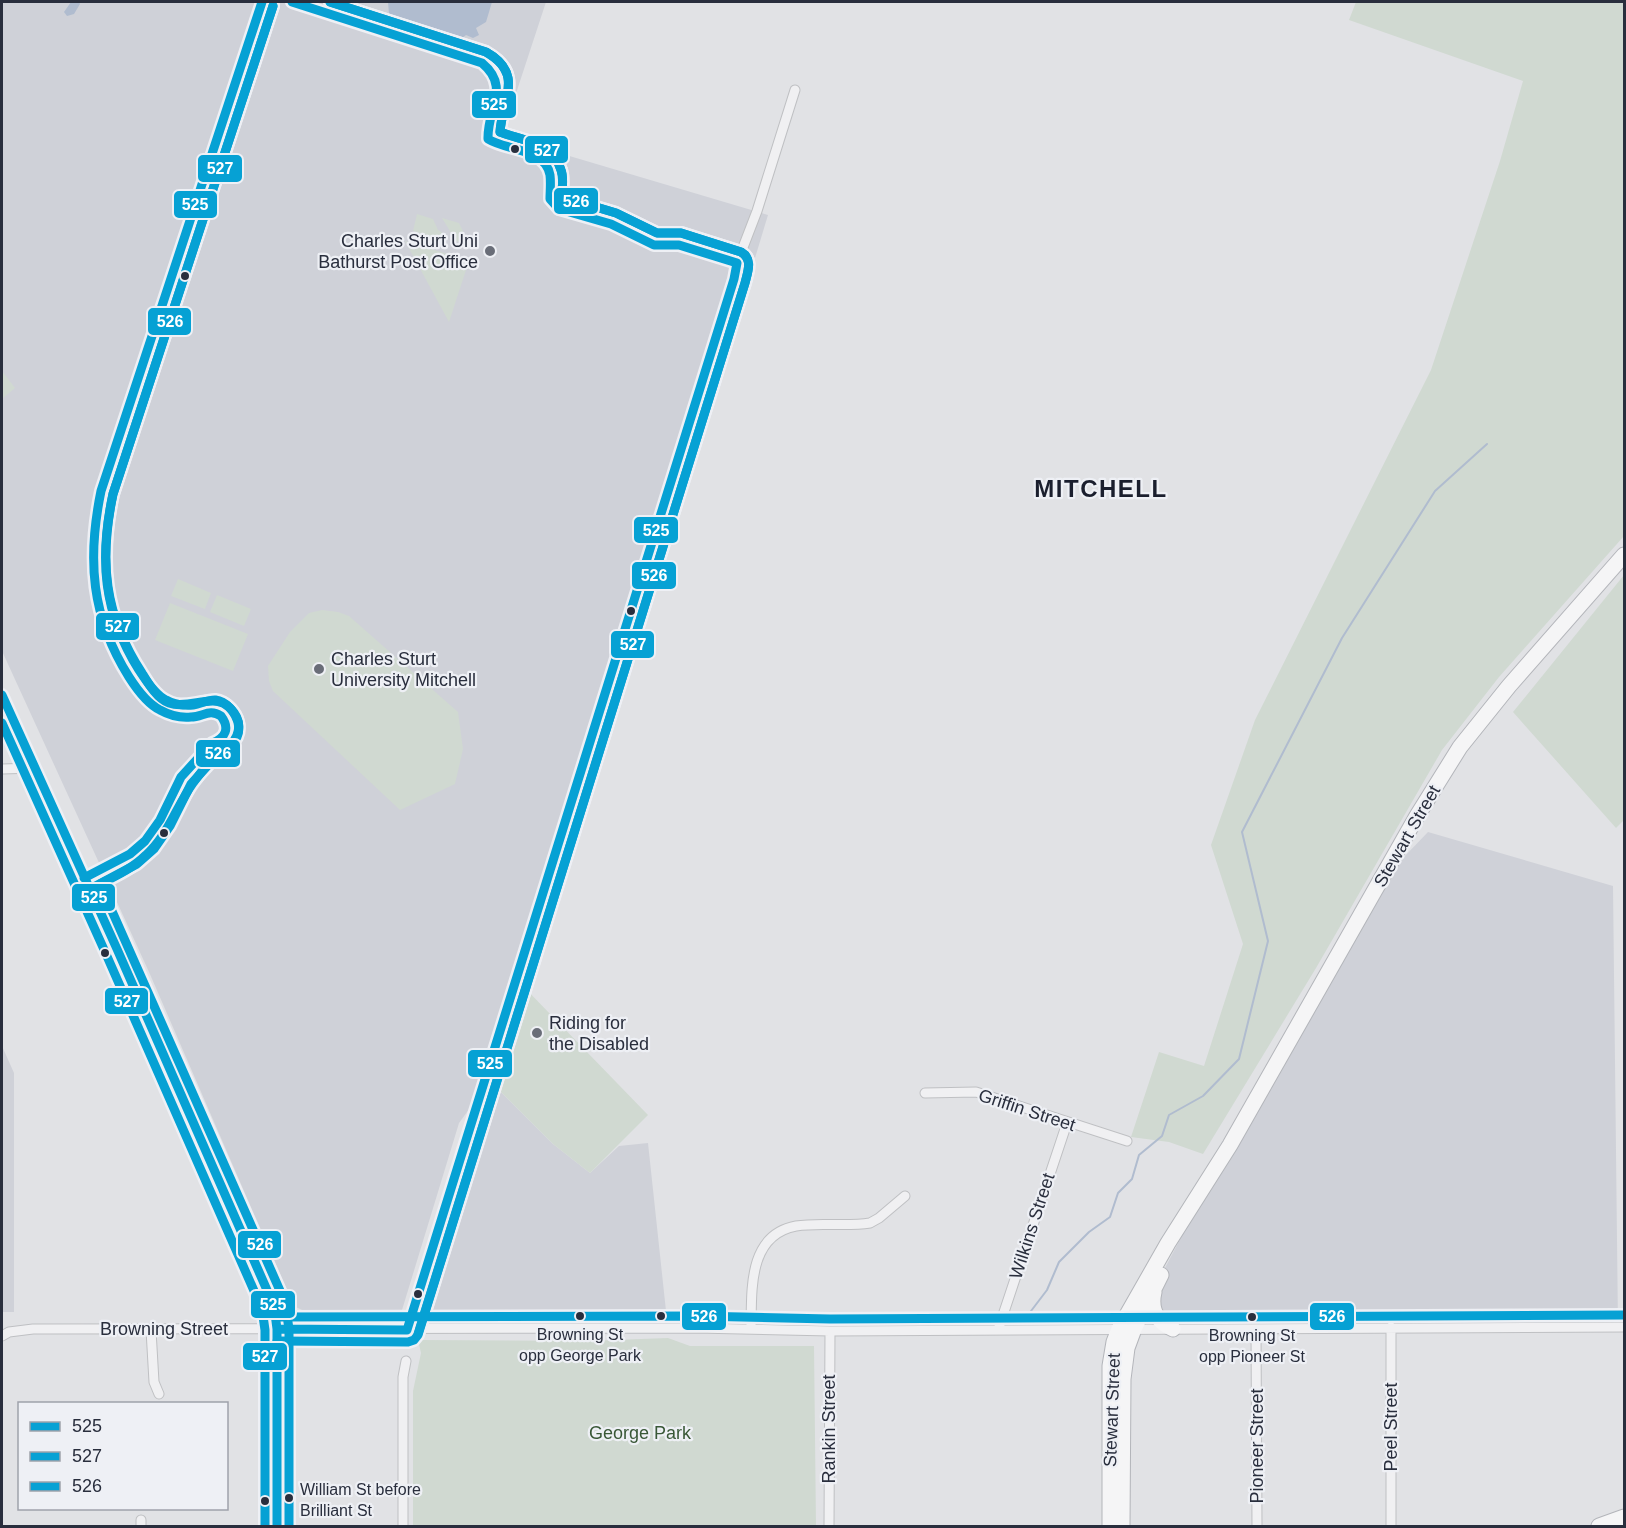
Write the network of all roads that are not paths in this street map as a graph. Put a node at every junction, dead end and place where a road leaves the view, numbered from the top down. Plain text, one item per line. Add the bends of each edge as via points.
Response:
1 (795, 90) dead end
2 (1624, 555) edge
3 (2, 695) edge
4 (34, 768) junction
5 (2, 769) edge
6 (925, 1093) dead end
7 (1067, 1123) junction
8 (1127, 1141) dead end
9 (1230, 1145) junction
10 (905, 1196) dead end
11 (1157, 1283) junction
12 (1390, 1327) junction
13 (1624, 1327) edge
14 (277, 1329) junction
15 (751, 1329) junction
16 (1126, 1329) junction
17 (1173, 1329) junction
18 (151, 1330) junction
19 (407, 1330) junction
20 (998, 1330) junction
21 (1256, 1330) junction
22 (830, 1331) junction
23 (2, 1336) edge
24 (406, 1361) dead end
25 (159, 1394) dead end
26 (1624, 1517) edge
27 (277, 1527) edge
28 (402, 1527) edge
29 (829, 1527) edge
30 (1110, 1527) edge
31 (1122, 1527) edge
32 (1257, 1527) edge
33 (1391, 1527) edge
34 (1599, 1527) edge

1 - 19 street via 737,264
2 - 9 highway, Stewart Street via 1460,747
3 - 4 street
4 - 5 street
4 - 14 street via 271,1298
6 - 7 street, Griffin Street via 976,1092
7 - 8 street, Griffin Street
7 - 20 street, Wilkins Street
9 - 11 highway, Stewart Street
9 - 16 highway, Stewart Street via 1168,1243
10 - 15 street via 870,1223 794,1226 775,1235 755,1264
11 - 16 highway, Stewart Street
11 - 17 highway via 1154,1311 1161,1323
12 - 13 street, Browning Street
12 - 21 street, Browning Street
12 - 33 street, Peel Street
14 - 18 street, Browning Street
14 - 19 street, Browning Street
14 - 27 street
15 - 19 street, Browning Street
15 - 22 street, Browning Street
16 - 17 street, Browning Street
16 - 20 street, Browning Street
16 - 30 highway, Stewart Street via 1114,1342 1110,1366
16 - 31 highway, Stewart Street
17 - 21 street, Browning Street
18 - 23 street, Browning Street via 33,1329
18 - 25 street via 154,1382
20 - 22 street, Browning Street
21 - 32 street, Pioneer Street
22 - 29 street, Rankin Street
24 - 28 street
26 - 34 highway

